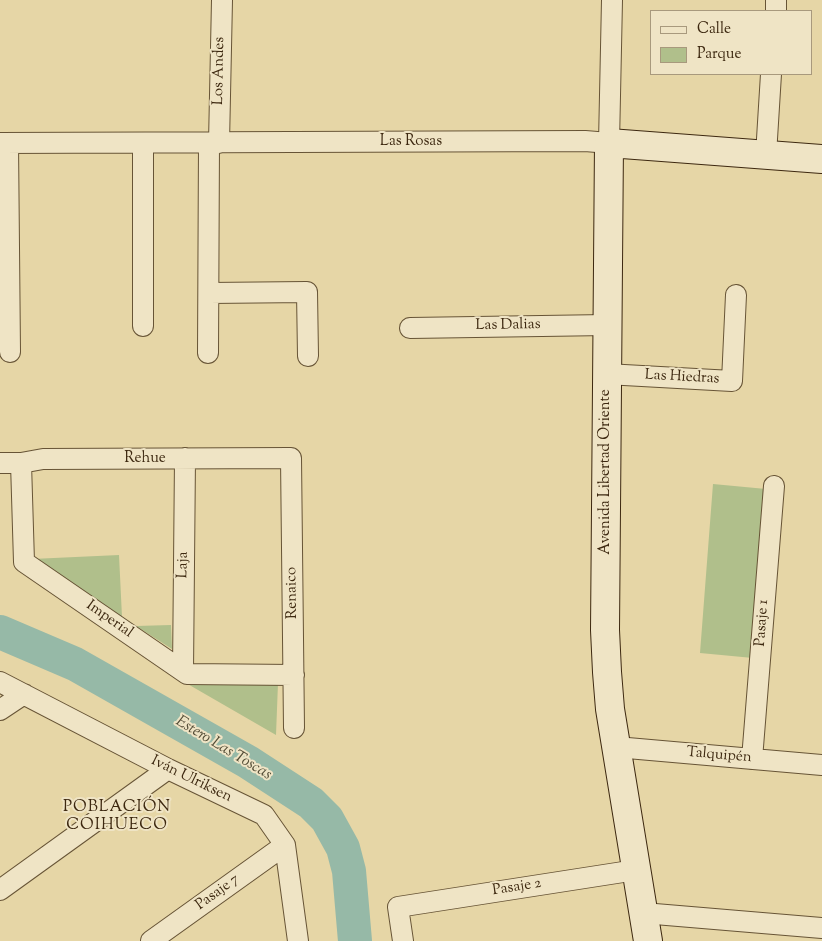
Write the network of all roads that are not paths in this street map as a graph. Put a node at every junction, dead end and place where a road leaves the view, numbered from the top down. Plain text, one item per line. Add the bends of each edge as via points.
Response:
1 (222, 0) edge
2 (612, 0) edge
3 (771, 75) edge
4 (4, 143) edge
5 (143, 143) junction
6 (214, 143) junction
7 (610, 143) junction
8 (766, 155) junction
9 (822, 159) edge
10 (209, 293) junction
11 (736, 295) dead end
12 (607, 325) junction
13 (143, 326) dead end
14 (410, 328) dead end
15 (10, 352) dead end
16 (208, 353) dead end
17 (308, 356) dead end
18 (606, 374) junction
19 (185, 458) junction
20 (291, 458) joint
21 (0, 463) edge
22 (20, 463) junction
23 (774, 486) dead end
24 (183, 672) junction
25 (294, 676) junction
26 (0, 682) edge
27 (24, 694) junction
28 (0, 710) edge
29 (294, 728) dead end
30 (616, 747) junction
31 (752, 759) junction
32 (822, 765) edge
33 (168, 769) junction
34 (285, 845) junction
35 (636, 870) junction
36 (0, 890) edge
37 (643, 914) junction
38 (822, 928) edge
39 (151, 941) edge
40 (298, 941) edge
41 (403, 941) edge
42 (648, 941) edge

1 - 6 street, Los Andes
2 - 7 street, Avenida Libertad Oriente
3 - 8 street
4 - 5 street, Las Rosas
4 - 15 street
5 - 6 street, Las Rosas
5 - 13 street
6 - 7 street, Las Rosas
6 - 10 street, Los Andes
7 - 8 main road, Las Rosas
7 - 12 main road, Avenida Libertad Oriente
8 - 9 main road, Las Rosas
10 - 16 street, Los Andes
10 - 17 street via 307,292
11 - 18 street, Las Hiedras via 732,381
12 - 14 street, Las Dalias
12 - 18 main road, Avenida Libertad Oriente
18 - 30 main road, Avenida Libertad Oriente via 605,630
19 - 20 street, Rehue
19 - 22 street, Rehue via 43,459
19 - 24 street, Laja
20 - 25 street, Renaico
21 - 22 street, Rehue
22 - 24 street, Imperial via 24,562
23 - 31 street, Pasaje 1
24 - 25 street, Imperial
25 - 29 street, Renaico
26 - 27 street, Iván Ulriksen
27 - 28 street
27 - 33 street, Iván Ulriksen
30 - 31 street, Talquipén
30 - 35 main road, Avenida Libertad Oriente
31 - 32 street, Talquipén
33 - 34 street, Iván Ulriksen via 264,815
33 - 36 street
34 - 39 street, Pasaje 7
34 - 40 street, Iván Ulriksen
35 - 37 main road, Avenida Libertad Oriente
35 - 41 street, Pasaje 2 via 398,907
37 - 38 street
37 - 42 main road, Avenida Libertad Oriente

